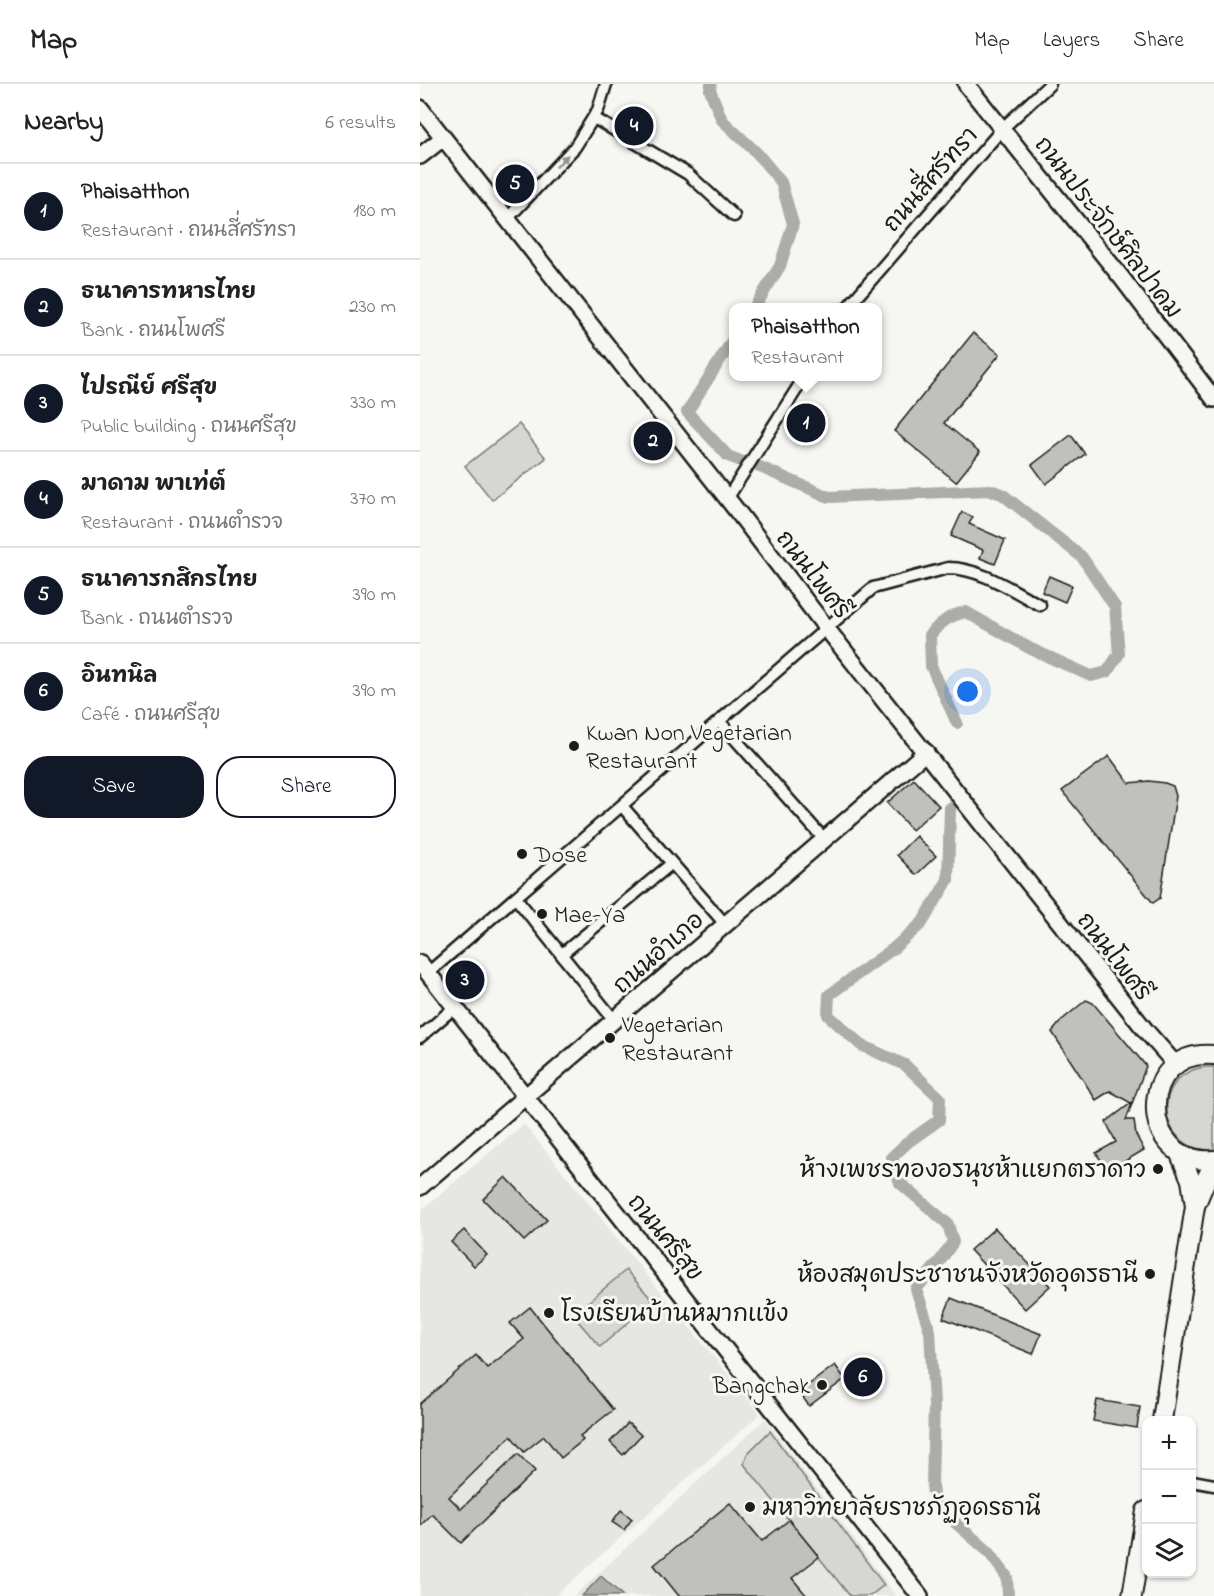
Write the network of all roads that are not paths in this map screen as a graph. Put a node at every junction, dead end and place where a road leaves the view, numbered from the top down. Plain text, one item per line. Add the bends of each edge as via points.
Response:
1 (606, 84) edge
2 (966, 84) edge
3 (1050, 84) edge
4 (420, 108) edge
5 (594, 118) junction
6 (1003, 128) junction
7 (443, 138) junction
8 (420, 156) edge
9 (734, 216) dead end
10 (507, 219) junction
11 (851, 303) edge
12 (802, 381) edge
13 (1214, 399) edge
14 (727, 499) junction
15 (1040, 604) dead end
16 (827, 629) junction
17 (720, 722) junction
18 (926, 752) junction
19 (622, 806) junction
20 (824, 839) junction
21 (671, 864) junction
22 (516, 898) junction
23 (725, 924) junction
24 (562, 954) junction
25 (424, 968) edge
26 (455, 1007) junction
27 (614, 1020) junction
28 (420, 1037) edge
29 (1214, 1054) edge
30 (1176, 1065) junction
31 (525, 1096) junction
32 (1179, 1152) junction
33 (1214, 1160) edge
34 (1214, 1167) edge
35 (420, 1187) edge
36 (1195, 1206) junction
37 (1163, 1416) edge
38 (1196, 1482) edge
39 (1214, 1485) edge
40 (1144, 1524) edge
41 (920, 1596) edge
42 (1132, 1596) edge

1 - 5 street
2 - 6 main road, ถนนประจักษ์ศิลปาคม
3 - 6 street, ถนนสี่ศรัทรา
4 - 7 main road, ถนนโพศรี
5 - 9 street via 688,174
10 -> 5 street via 575,147
6 - 11 street, ถนนสี่ศรัทรา
6 - 13 main road, ถนนประจักษ์ศิลปาคม
7 - 8 main road
7 - 10 main road, ถนนโพศรี
10 - 14 main road, ถนนโพศรี
12 - 14 street
14 - 16 main road, ถนนโพศรี
15 - 16 street via 981,574 948,568 873,588
16 - 17 street
16 - 18 main road, ถนนโพศรี
17 - 19 street
17 - 20 street
18 - 20 main road, ถนนอำเภอ
18 - 30 main road, ถนนโพศรี
19 - 21 street
19 - 22 street
20 - 23 main road, ถนนอำเภอ
21 - 23 street
21 - 24 street
22 - 24 street
22 - 25 street
23 - 27 main road, ถนนอำเภอ
24 - 27 street
25 - 26 main road, ถนนศรีสุข
26 - 28 street
26 - 31 main road, ถนนศรีสุข
27 - 31 main road, ถนนอำเภอ
29 - 30 main road
30 - 32 main road via 1161,1082 1155,1105 1159,1128
31 - 35 main road, ถนนอำเภอ
31 - 41 main road, ถนนศรีสุข
32 - 33 main road
32 - 36 main road via 1191,1180
34 - 36 main road
36 - 37 main road
38 - 39 street
40 - 42 main road

